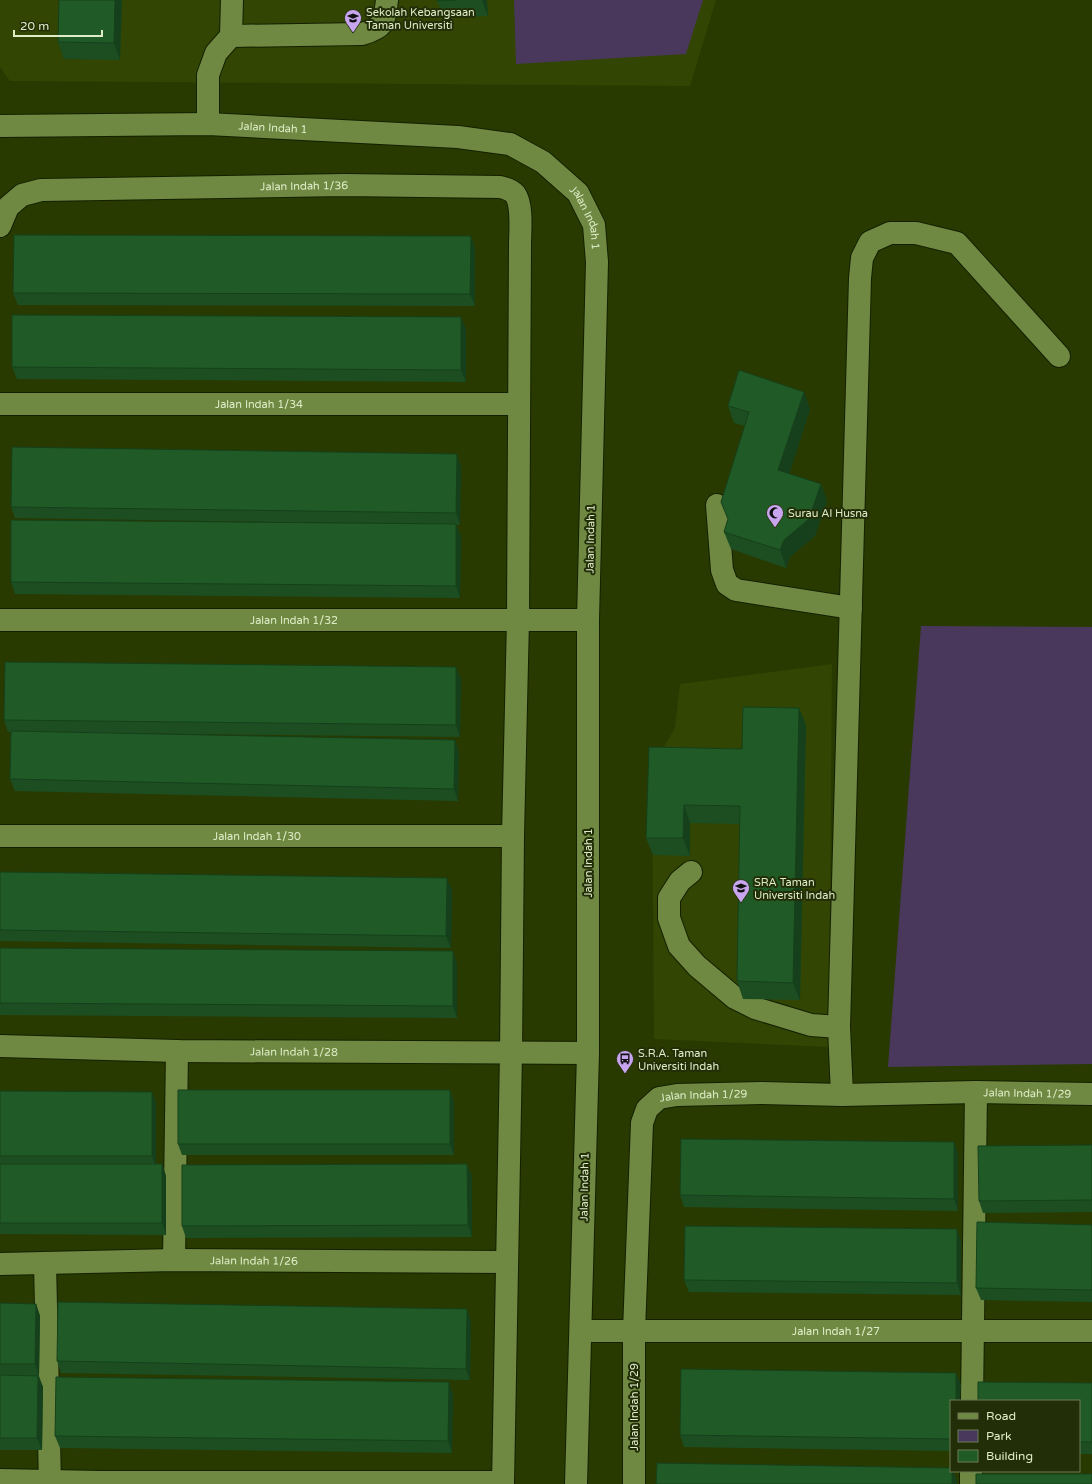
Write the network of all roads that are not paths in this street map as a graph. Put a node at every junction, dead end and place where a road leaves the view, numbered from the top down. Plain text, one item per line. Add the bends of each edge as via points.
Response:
1 (232, 0) edge
2 (387, 0) edge
3 (231, 36) junction
4 (208, 124) junction
5 (0, 126) edge
6 (0, 226) edge
7 (1059, 356) dead end
8 (0, 404) edge
9 (518, 404) junction
10 (717, 505) dead end
11 (851, 608) junction
12 (518, 619) junction
13 (0, 620) edge
14 (588, 620) junction
15 (0, 836) edge
16 (513, 836) junction
17 (691, 872) dead end
18 (839, 1027) junction
19 (0, 1046) edge
20 (177, 1051) junction
21 (511, 1053) junction
22 (588, 1053) junction
23 (976, 1092) junction
24 (1092, 1094) edge
25 (842, 1095) junction
26 (174, 1260) junction
27 (507, 1262) junction
28 (45, 1263) junction
29 (0, 1264) edge
30 (581, 1331) junction
31 (973, 1331) junction
32 (634, 1332) junction
33 (1092, 1332) edge
34 (972, 1400) edge
35 (971, 1472) edge
36 (0, 1480) edge
37 (50, 1482) edge
38 (503, 1483) edge
39 (576, 1484) edge
40 (634, 1484) edge
41 (971, 1484) edge

1 - 3 street
2 - 3 street via 385,20 376,30 362,34
3 - 4 street via 216,53 208,75
4 - 5 street, Jalan Indah 1
4 - 14 street, Jalan Indah 1 via 458,137 510,144 543,162 578,193 594,225 597,262
6 - 9 street, Jalan Indah 1/36 via 8,207 22,195 41,190 344,185 508,189 515,194 519,204
7 - 11 street via 957,243 916,233 890,233 870,242 862,258 860,278
8 - 9 street, Jalan Indah 1/34
9 - 12 street, Jalan Indah 1/36
10 - 11 street via 722,570 727,584 736,590
11 - 18 street
12 - 13 street, Jalan Indah 1/32
12 - 14 street, Jalan Indah 1/32
12 - 16 street, Jalan Indah 1/36
14 - 22 street, Jalan Indah 1
15 - 16 street, Jalan Indah 1/30
16 - 21 street, Jalan Indah 1/36
17 - 18 street via 680,881 669,898 669,918 679,946 698,966 735,998 755,1008 811,1024
18 - 25 street
19 - 20 street, Jalan Indah 1/28
20 - 21 street, Jalan Indah 1/28
20 - 26 street
21 - 22 street, Jalan Indah 1/28
21 - 27 street, Jalan Indah 1/36
22 - 30 street, Jalan Indah 1
23 - 24 street, Jalan Indah 1/29
23 - 25 street, Jalan Indah 1/29
23 - 31 street
25 - 32 street, Jalan Indah 1/29 via 677,1095 659,1098 647,1109 640,1140
26 - 27 street, Jalan Indah 1/26
26 - 28 street, Jalan Indah 1/26
27 - 38 street, Jalan Indah 1/36
28 - 29 street, Jalan Indah 1/26
28 - 37 street
30 - 32 street, Jalan Indah 1/27
30 - 39 street, Jalan Indah 1
31 - 32 street, Jalan Indah 1/27
31 - 33 street, Jalan Indah 1/27
31 - 34 street
32 - 40 street, Jalan Indah 1/29
35 - 41 street
36 - 37 street
37 - 38 street

